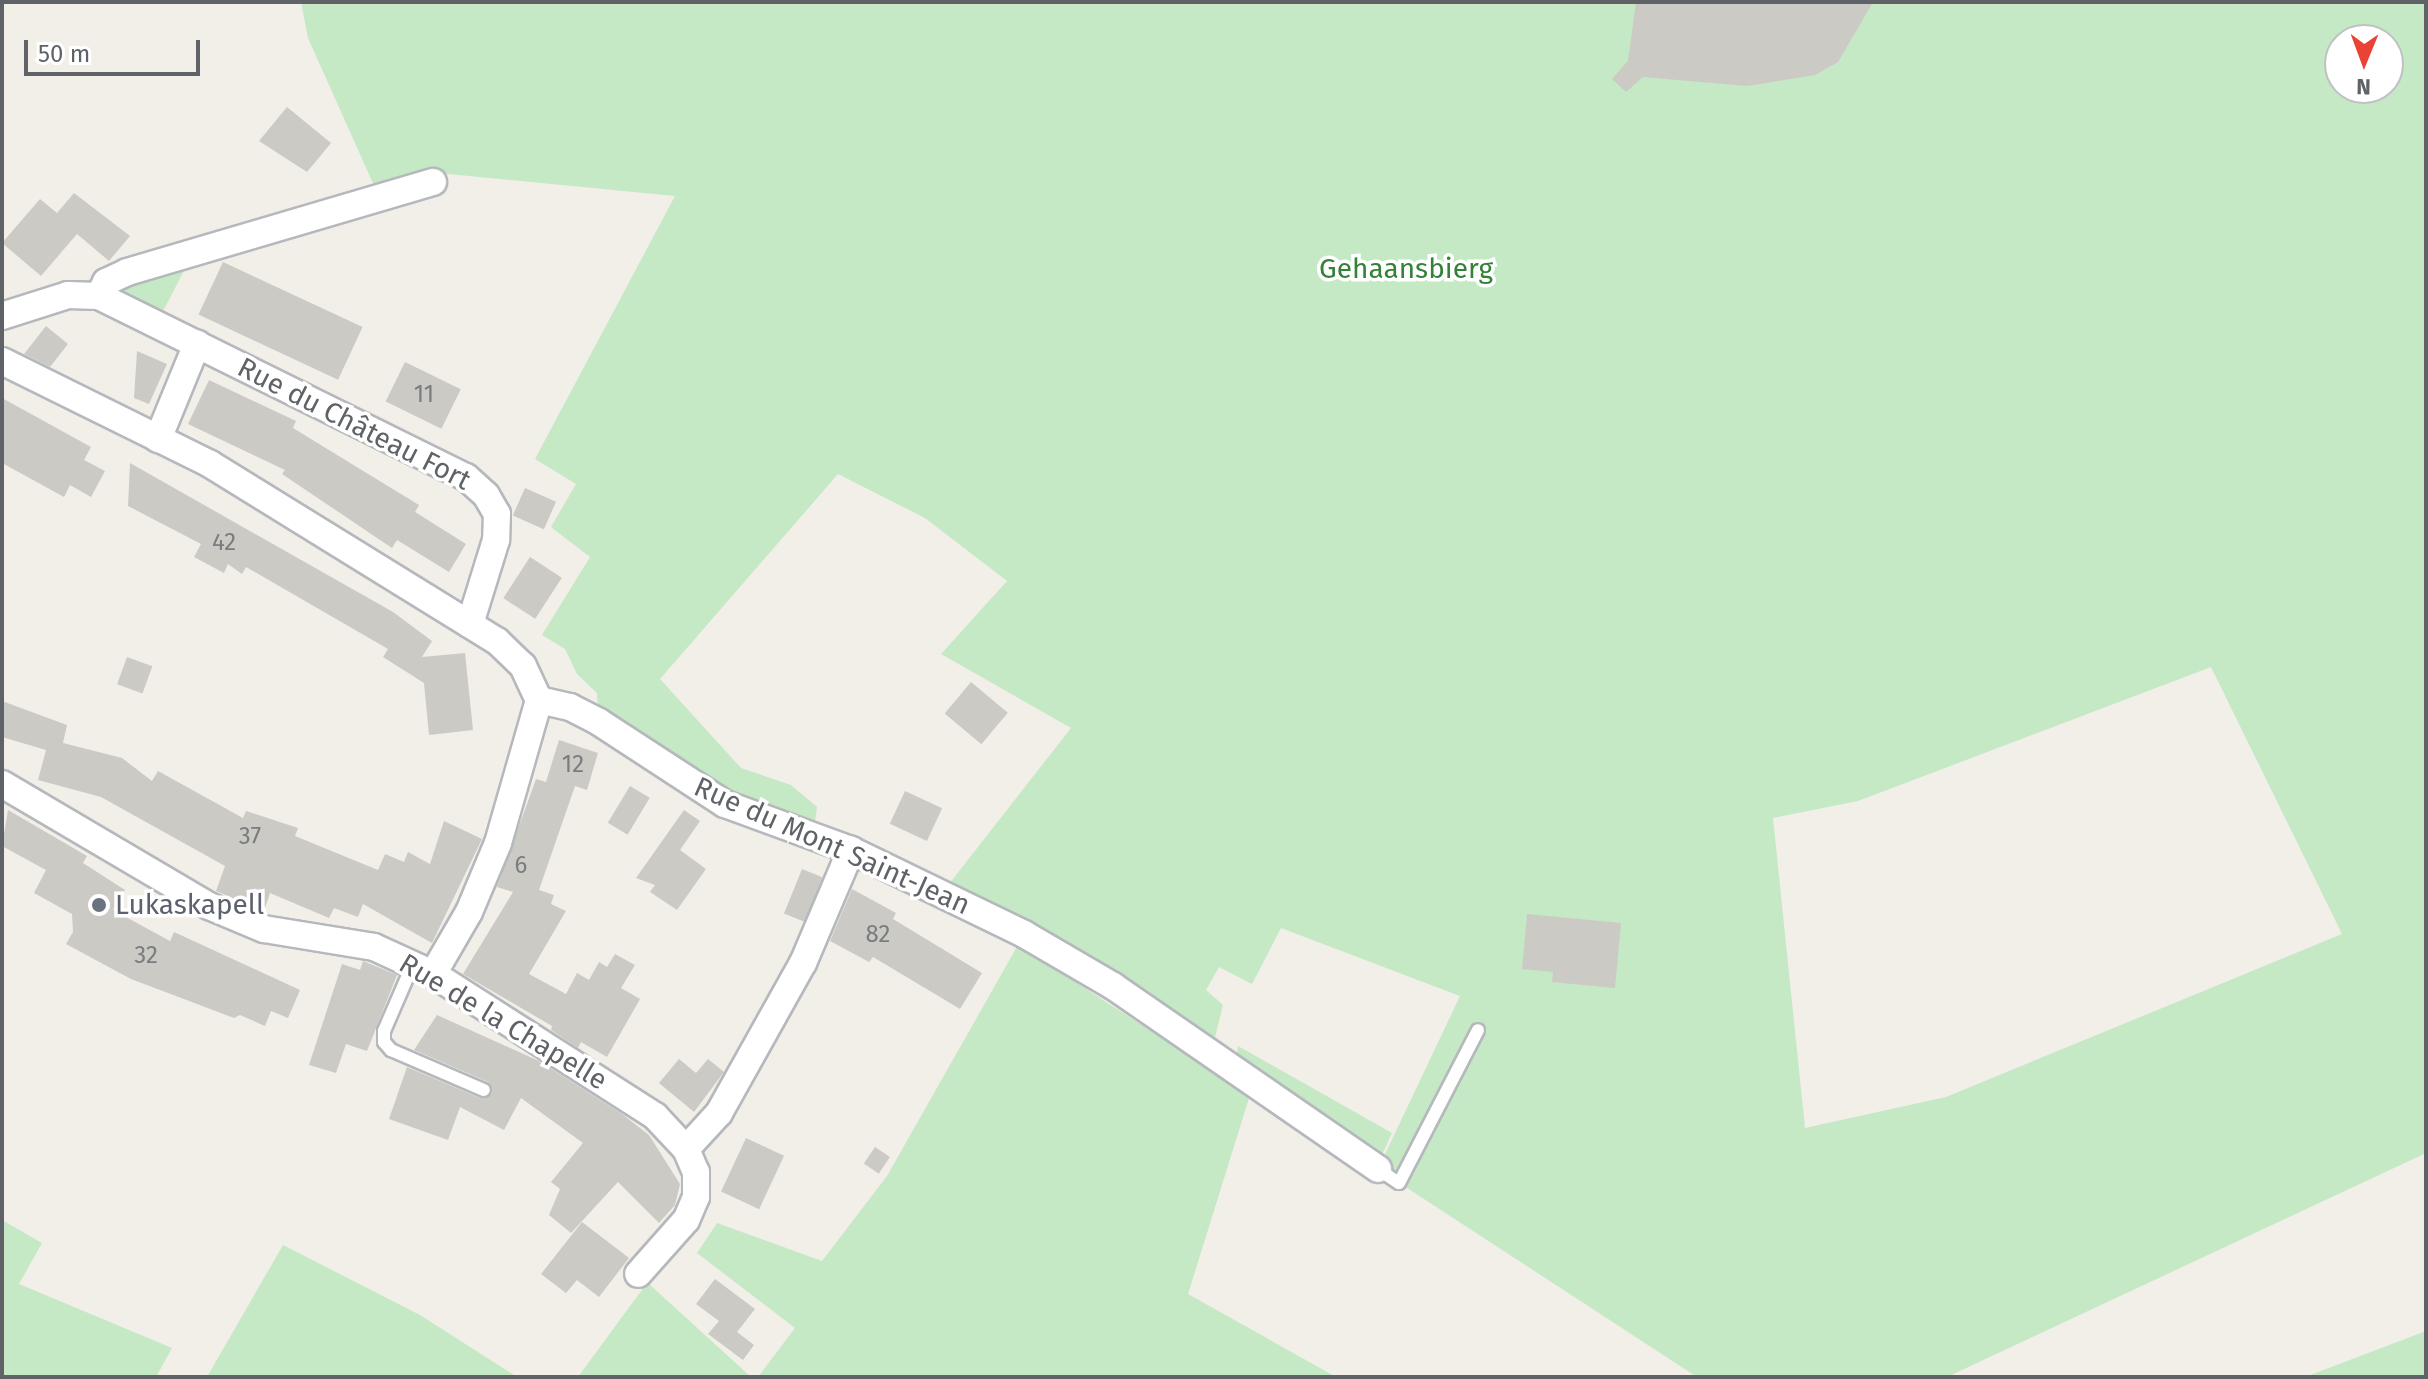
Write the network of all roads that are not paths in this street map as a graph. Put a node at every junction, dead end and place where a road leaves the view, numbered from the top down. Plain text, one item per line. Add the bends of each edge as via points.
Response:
1 (433, 182) dead end
2 (99, 296) junction
3 (2, 316) edge
4 (197, 344) junction
5 (2, 361) edge
6 (158, 439) junction
7 (470, 624) junction
8 (539, 700) junction
9 (2, 784) edge
10 (851, 850) junction
11 (423, 969) junction
12 (1478, 1030) dead end
13 (484, 1090) dead end
14 (686, 1149) junction
15 (1378, 1169) joint
16 (638, 1274) dead end

1 - 2 street via 127,272 106,282
2 - 3 street, Rue du Château Fort via 68,295
2 - 4 street, Rue du Château Fort
4 - 6 street
4 - 7 street, Rue du Château Fort via 466,477 486,495 497,514 496,540
5 - 6 street
6 - 7 street via 210,464
7 - 8 street via 523,666
8 - 10 street, Rue du Mont Saint-Jean via 570,707 599,722 725,804
8 - 11 street via 498,843 469,912
9 - 11 street, Rue de la Chapelle via 209,906 264,929 374,947
10 - 14 street via 803,963 719,1113
10 - 15 street, Rue du Mont Saint-Jean via 1024,934 1113,986
11 - 13 lane via 384,1031 384,1042 391,1050
11 - 14 street, Rue de la Chapelle via 655,1116
12 - 15 lane via 1399,1183
14 - 16 street, Rue de la Chapelle via 696,1172 696,1197 686,1220

